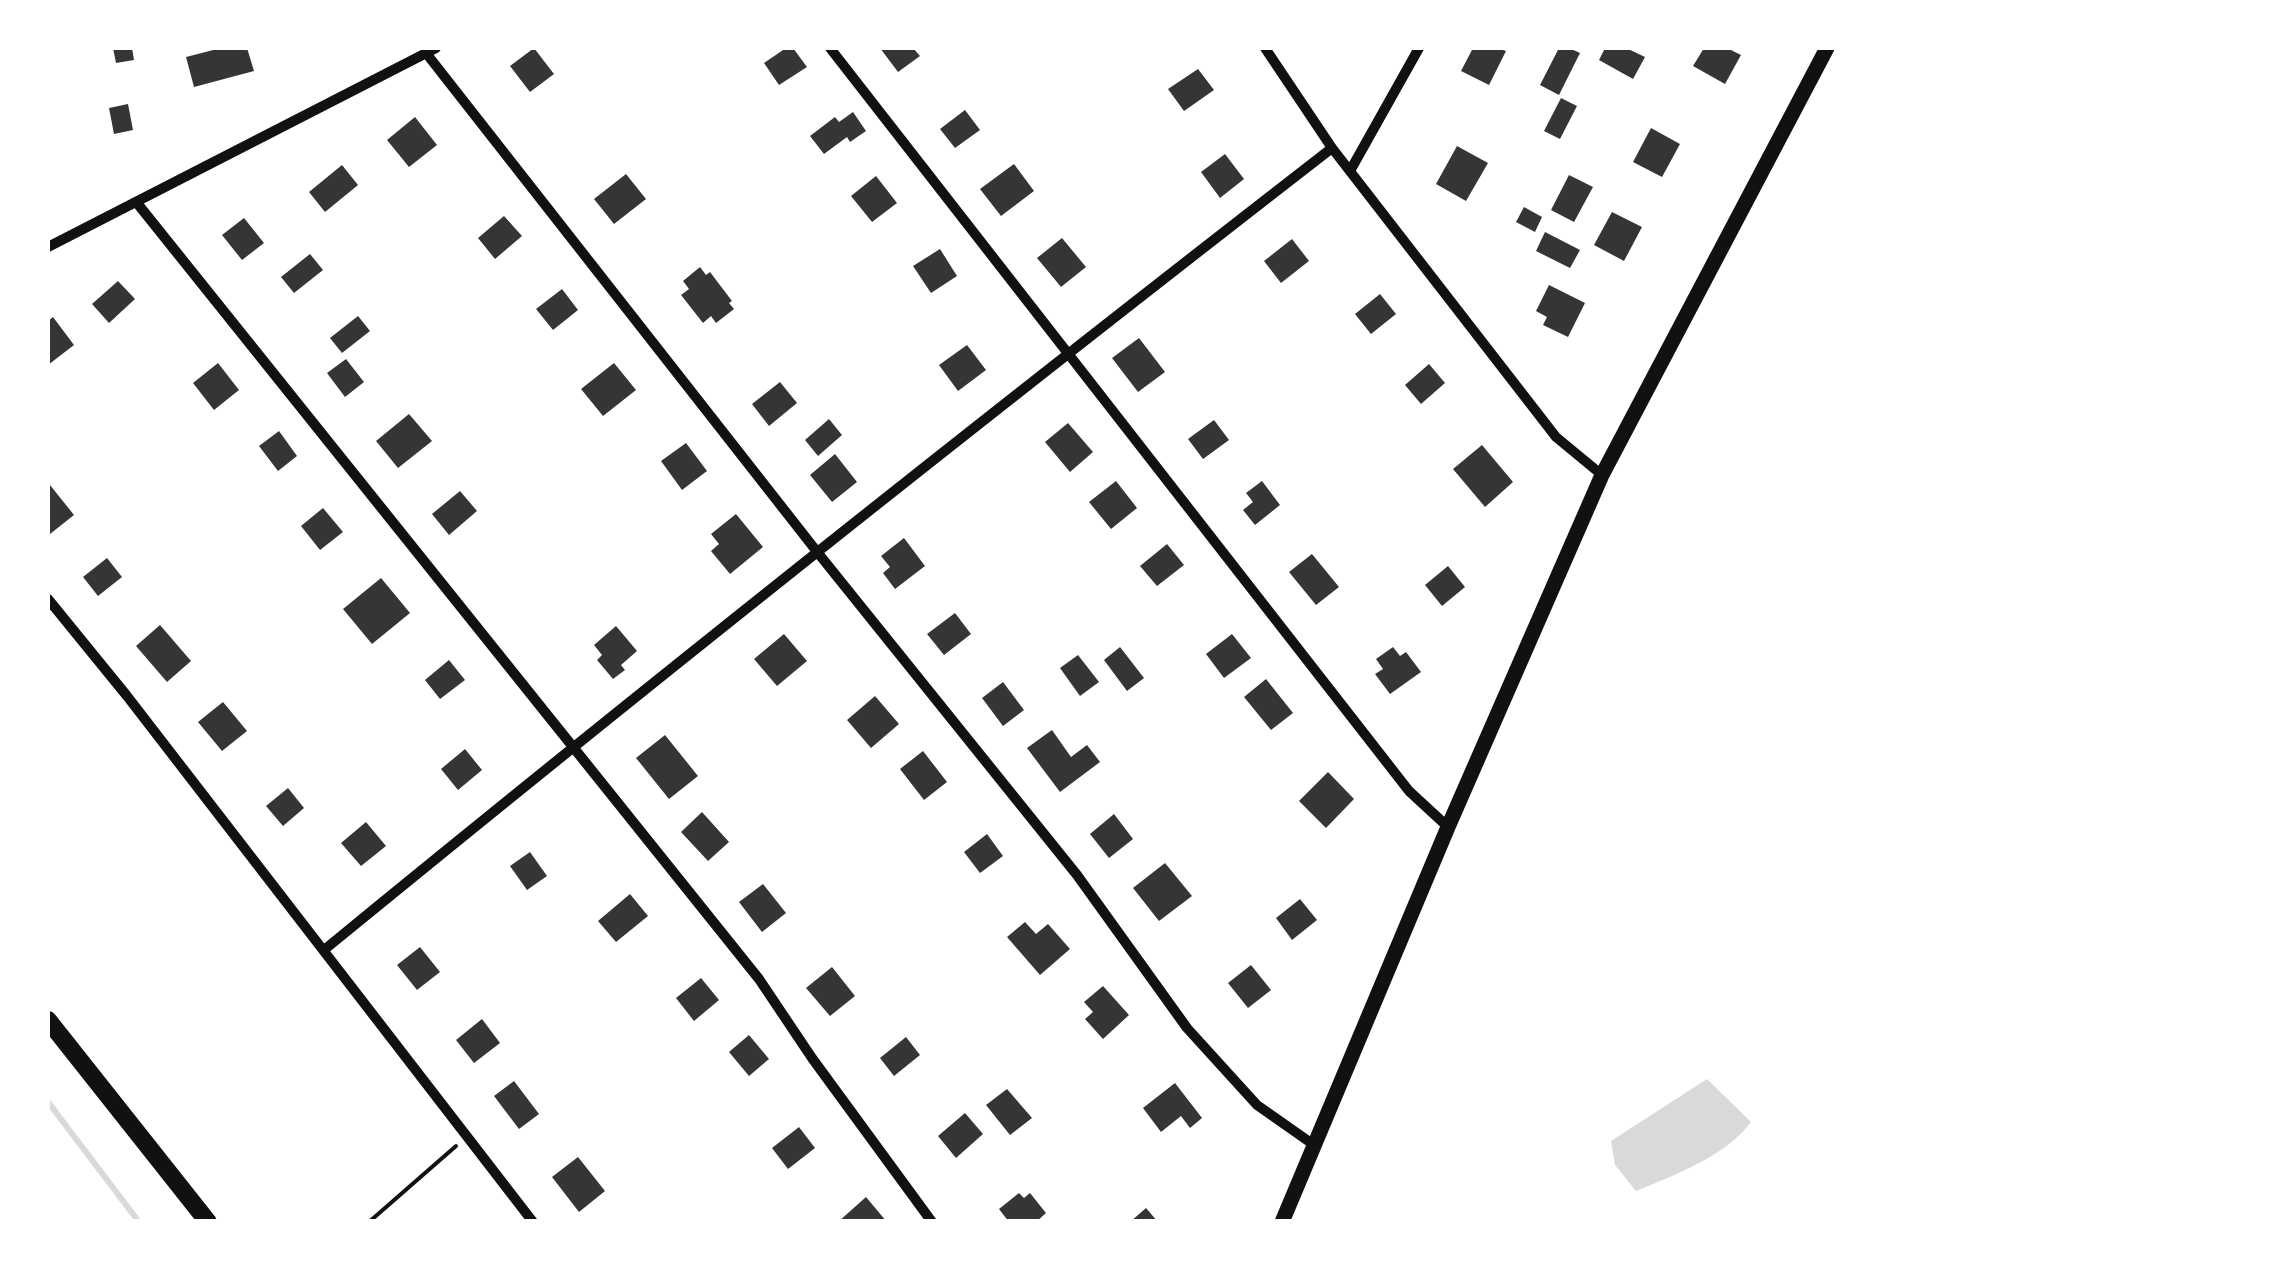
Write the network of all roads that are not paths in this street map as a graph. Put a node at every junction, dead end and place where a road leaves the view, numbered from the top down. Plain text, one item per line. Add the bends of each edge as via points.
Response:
1 (830, 48) edge
2 (1265, 48) edge
3 (1419, 48) edge
4 (1827, 48) edge
5 (431, 50) edge
6 (1332, 148) junction
7 (1350, 171) junction
8 (137, 203) junction
9 (48, 247) edge
10 (1066, 354) junction
11 (1602, 476) junction
12 (818, 553) junction
13 (48, 599) edge
14 (571, 747) junction
15 (1448, 828) junction
16 (324, 950) junction
17 (48, 1020) edge
18 (1314, 1146) junction
19 (208, 1222) edge
20 (533, 1222) edge
21 (932, 1222) edge
22 (1282, 1222) edge

1 - 10 street
2 - 6 street
3 - 7 street
4 - 11 main road
5 - 8 street
5 - 12 street
6 - 7 street
6 - 10 street
7 - 11 street via 1556,437
8 - 9 street
8 - 14 street
10 - 12 street
10 - 15 street via 1409,791
11 - 15 main road
12 - 14 street
12 - 18 street via 1078,875 1187,1028 1257,1106
13 - 16 street
14 - 16 street
14 - 21 street via 758,979
15 - 18 main road
16 - 20 street
17 - 19 main road
18 - 22 main road

